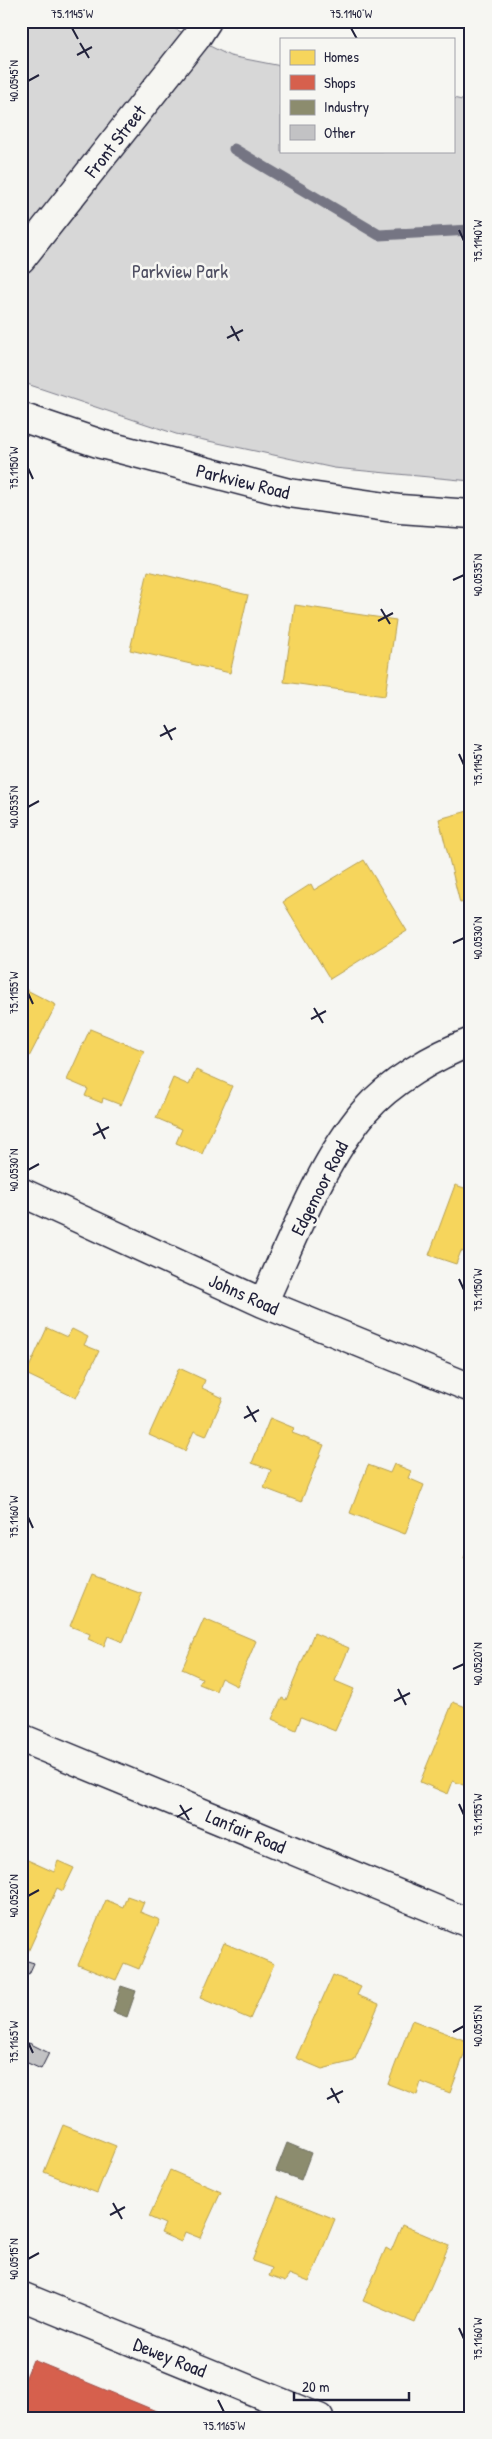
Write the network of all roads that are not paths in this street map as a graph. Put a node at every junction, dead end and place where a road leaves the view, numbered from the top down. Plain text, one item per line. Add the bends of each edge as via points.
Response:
1 (207, 21) edge
2 (21, 259) edge
3 (21, 416) edge
4 (471, 514) edge
5 (471, 1042) edge
6 (21, 1192) edge
7 (263, 1303) junction
8 (471, 1388) edge
9 (21, 1738) edge
10 (471, 1924) edge
11 (21, 2296) edge
12 (319, 2418) edge

1 - 2 street, Front Street
3 - 4 street, Parkview Road via 101,444 289,493 400,509
5 - 7 street, Edgemoor Road via 405,1077 365,1111 334,1152
6 - 7 street, Johns Road
7 - 8 street, Johns Road
9 - 10 street, Lanfair Road
11 - 12 street, Dewey Road

